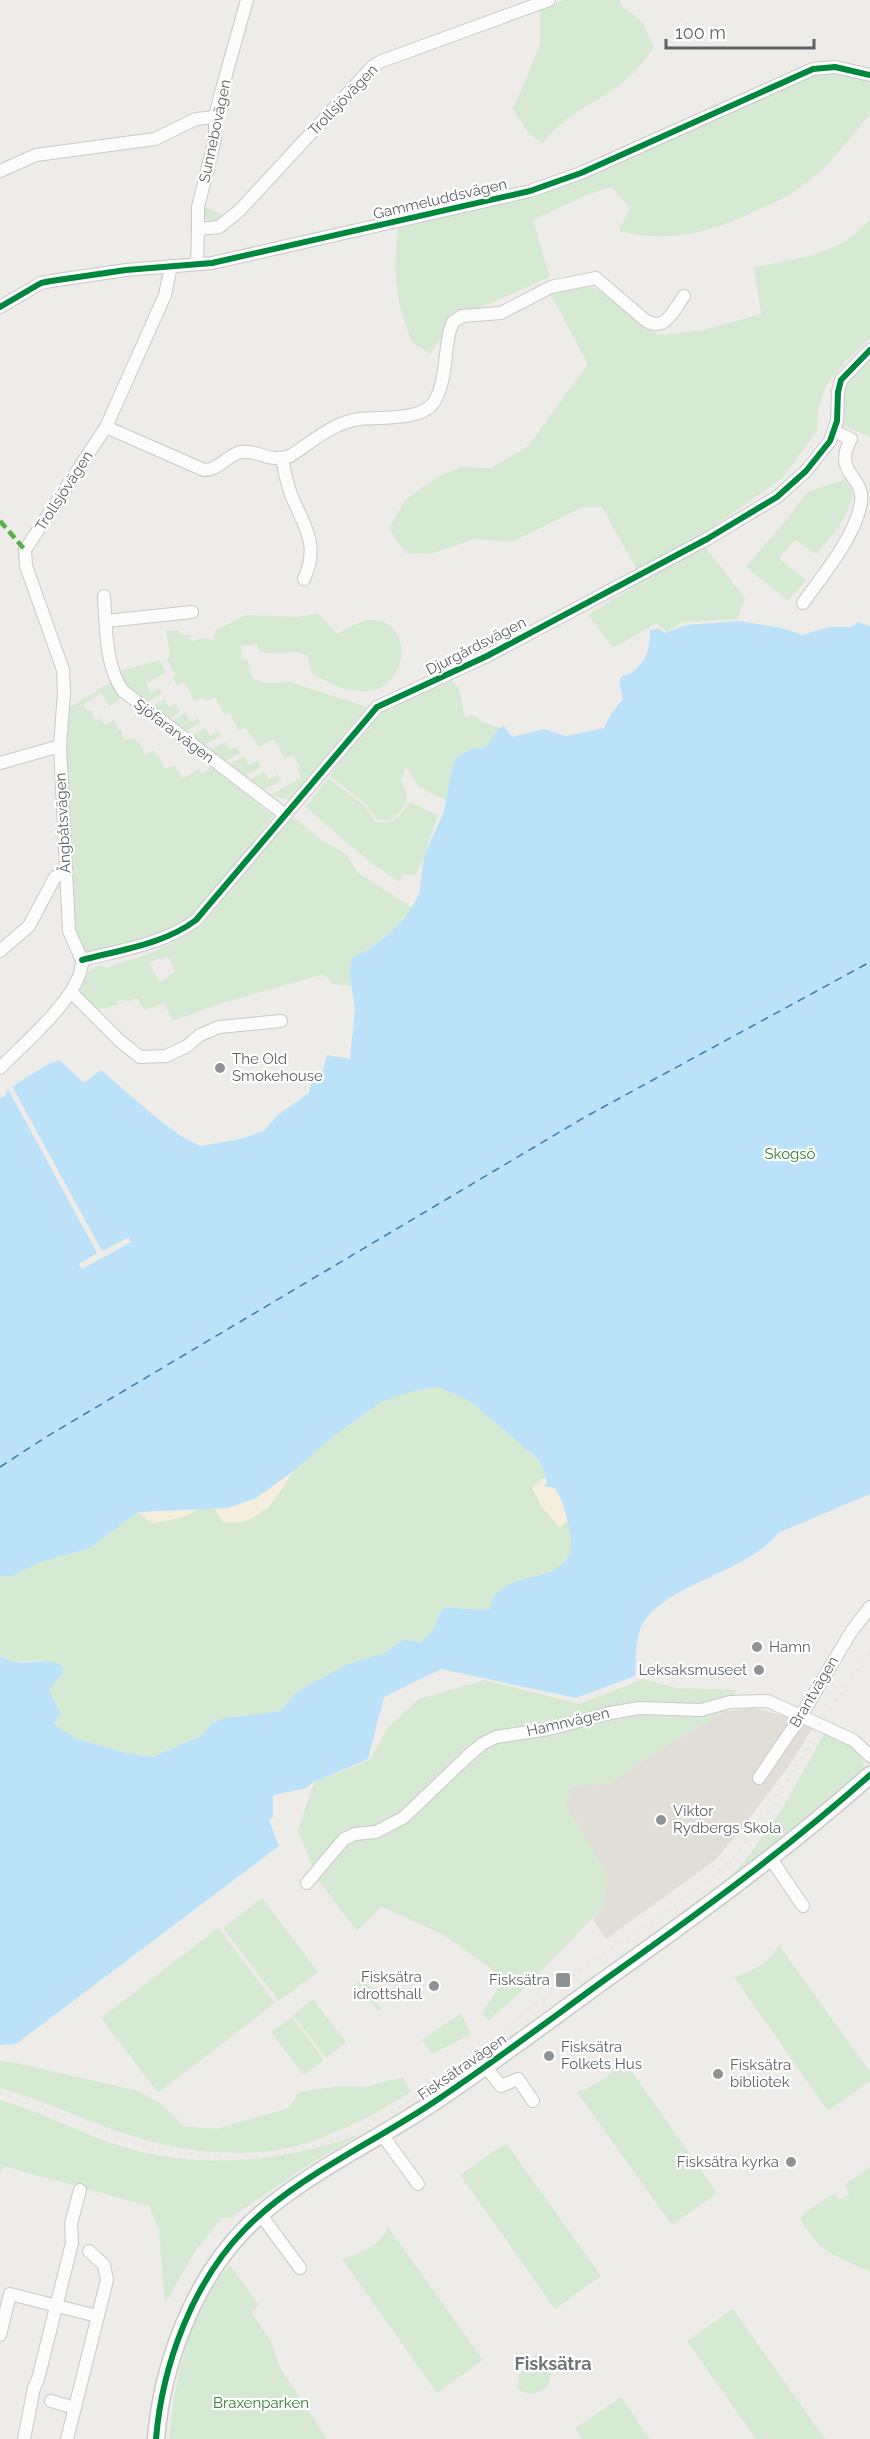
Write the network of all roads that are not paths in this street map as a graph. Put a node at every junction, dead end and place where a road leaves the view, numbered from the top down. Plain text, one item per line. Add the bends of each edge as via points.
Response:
1 (246, 0) edge
2 (549, 0) edge
3 (870, 75) edge
4 (215, 117) junction
5 (0, 171) edge
6 (198, 229) junction
7 (197, 264) junction
8 (171, 266) junction
9 (684, 296) dead end
10 (0, 307) edge
11 (870, 350) edge
12 (106, 427) junction
13 (834, 432) junction
14 (282, 458) junction
15 (25, 550) joint
16 (304, 579) dead end
17 (104, 596) dead end
18 (803, 603) dead end
19 (192, 612) dead end
20 (106, 621) junction
21 (60, 746) junction
22 (0, 763) edge
23 (284, 814) junction
24 (65, 872) junction
25 (0, 951) edge
26 (82, 960) junction
27 (71, 992) junction
28 (281, 1021) dead end
29 (0, 1068) edge
30 (870, 1607) edge
31 (801, 1716) junction
32 (870, 1756) edge
33 (870, 1775) edge
34 (759, 1778) dead end
35 (771, 1859) junction
36 (307, 1883) dead end
37 (803, 1906) dead end
38 (485, 2066) junction
39 (533, 2101) dead end
40 (382, 2136) junction
41 (418, 2184) dead end
42 (80, 2190) dead end
43 (261, 2215) junction
44 (89, 2251) dead end
45 (300, 2268) dead end
46 (57, 2307) junction
47 (97, 2316) junction
48 (0, 2335) edge
49 (51, 2401) dead end
50 (75, 2408) junction
51 (24, 2439) edge
52 (67, 2439) edge
53 (156, 2439) edge

1 - 4 street, Sunnebovägen
2 - 6 street, Trollsjövägen via 373,66 240,210 219,227
3 - 7 street, Gammeluddsvägen via 835,67 813,69 540,188
4 - 5 street via 196,119 154,139 36,155
4 - 6 street, Sunnebovägen via 215,139 198,207
6 - 7 street
7 - 8 street, Gammeluddsvägen
8 - 10 street, Gammeluddsvägen via 41,283
8 - 12 street, Trollsjövägen via 165,295
9 - 14 street via 659,325 645,320 596,278 551,287 501,313 462,316 453,322 439,389 434,403 425,411 341,424
11 - 13 street, Djurgårdsvägen via 842,380
12 - 14 street via 204,470 220,466 241,452
12 - 15 street, Trollsjövägen
13 - 18 street via 851,439 845,450 846,466 861,489 861,502 844,542
13 - 23 street, Djurgårdsvägen via 806,471 764,507 487,656 377,707
14 - 16 street via 291,495 312,530
15 - 21 street, Ångbåtsvägen via 26,566 63,670
17 - 20 street, Sjöfararvägen
19 - 20 street
20 - 23 street, Sjöfararvägen via 115,678 123,692
21 - 22 street
21 - 24 street, Ångbåtsvägen
23 - 26 street, Djurgårdsvägen via 204,912 187,926 161,938
24 - 25 street via 55,877 29,926
24 - 26 street, Ångbåtsvägen via 69,932
26 - 27 street
27 - 28 street via 140,1057 166,1056 219,1027
27 - 29 street
30 - 31 street, Brantvägen
31 - 32 street, Hamnvägen via 853,1740
31 - 34 street, Brantvägen
31 - 36 street, Hamnvägen via 768,1701 730,1702 701,1710 639,1708 496,1737 469,1755 403,1818 376,1832 344,1839
33 - 35 street, Fisksätravägen
35 - 37 street
35 - 38 street, Fisksätravägen
38 - 39 street via 501,2086 518,2079
38 - 40 street, Fisksätravägen
40 - 41 street
40 - 43 street, Fisksätravägen via 279,2199
42 - 46 street
43 - 45 street
43 - 53 street, Fisksätravägen via 237,2239 194,2302 171,2361
44 - 47 street via 107,2272
46 - 47 street
46 - 48 street via 10,2294
46 - 51 street via 33,2388
47 - 50 street
49 - 50 street
50 - 52 street

